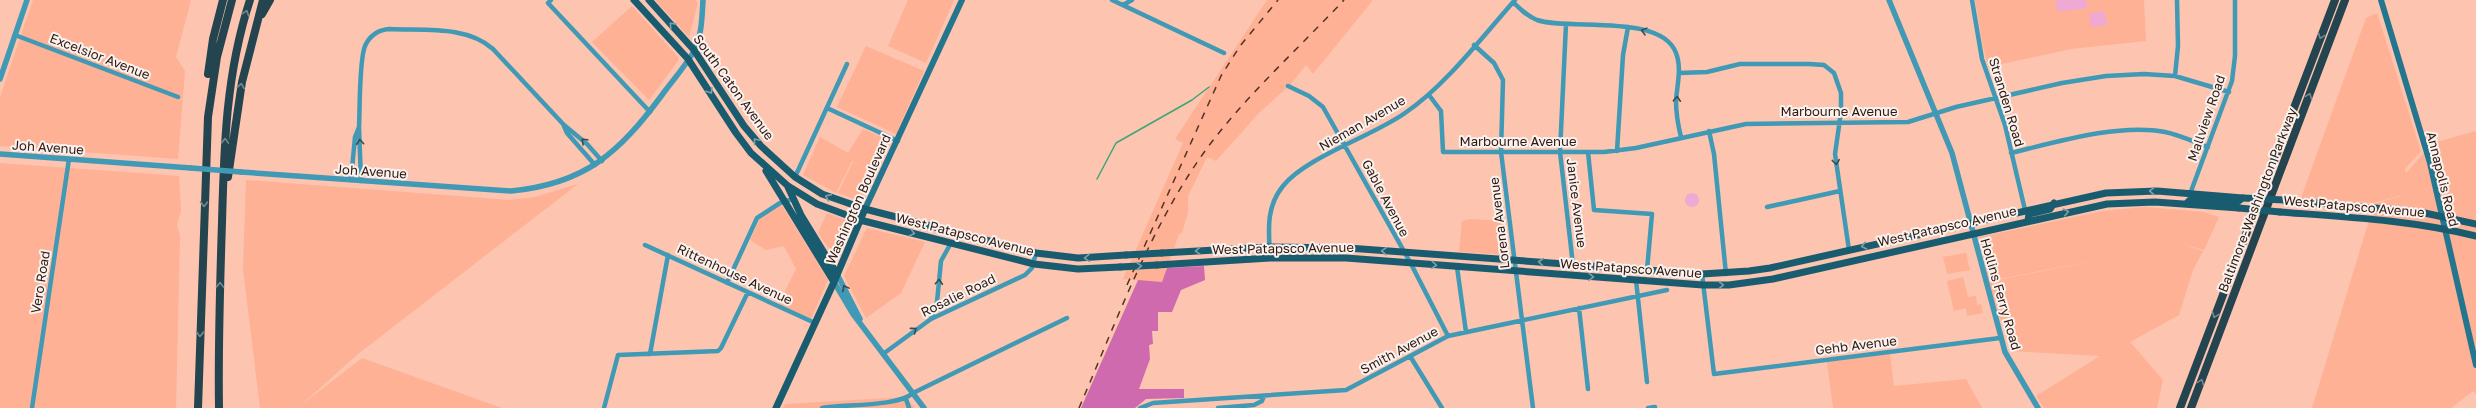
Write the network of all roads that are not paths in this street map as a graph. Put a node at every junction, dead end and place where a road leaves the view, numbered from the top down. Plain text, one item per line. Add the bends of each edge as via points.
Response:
1 (26, 0) edge
2 (223, 0) edge
3 (232, 0) edge
4 (250, 0) edge
5 (263, 0) edge
6 (270, 0) edge
7 (634, 0) edge
8 (649, 0) edge
9 (703, 0) edge
10 (962, 0) edge
11 (1112, 0) edge
12 (1132, 0) edge
13 (1889, 0) edge
14 (1972, 0) edge
15 (2177, 0) edge
16 (2235, 0) edge
17 (2334, 0) edge
18 (2346, 0) edge
19 (2381, 0) edge
20 (549, 1) edge
21 (1514, 1) edge
22 (1123, 5) junction
23 (1566, 24) junction
24 (1628, 27) junction
25 (15, 35) junction
26 (1474, 45) junction
27 (248, 50) junction
28 (694, 50) junction
29 (1224, 53) dead end
30 (688, 59) junction
31 (847, 64) dead end
32 (1679, 73) junction
33 (2175, 76) junction
34 (0, 79) edge
35 (1288, 86) dead end
36 (2229, 92) junction
37 (1429, 95) junction
38 (178, 97) dead end
39 (1996, 98) junction
40 (827, 108) junction
41 (650, 112) junction
42 (1936, 113) junction
43 (1839, 123) junction
44 (564, 125) junction
45 (359, 127) junction
46 (1709, 131) junction
47 (1681, 137) junction
48 (898, 141) junction
49 (1346, 146) junction
50 (2208, 147) junction
51 (1617, 151) junction
52 (1501, 152) junction
53 (1560, 152) junction
54 (1588, 152) junction
55 (2011, 153) junction
56 (0, 154) edge
57 (69, 159) junction
58 (602, 161) junction
59 (762, 164) junction
60 (595, 165) junction
61 (795, 177) junction
62 (351, 180) junction
63 (361, 181) junction
64 (204, 185) junction
65 (788, 186) junction
66 (1840, 191) junction
67 (2190, 194) junction
68 (2243, 198) junction
69 (793, 199) junction
70 (785, 201) junction
71 (2054, 203) junction
72 (2186, 204) junction
73 (1767, 207) dead end
74 (865, 209) junction
75 (2025, 210) junction
76 (2442, 216) junction
77 (860, 220) junction
78 (2028, 220) junction
79 (222, 222) junction
80 (1970, 222) junction
81 (2476, 224) edge
82 (2444, 228) junction
83 (1973, 233) junction
84 (2476, 236) edge
85 (952, 243) junction
86 (645, 244) dead end
87 (1269, 247) junction
88 (1849, 250) junction
89 (1403, 252) junction
90 (1036, 253) junction
91 (668, 255) junction
92 (1270, 258) junction
93 (1514, 260) junction
94 (1410, 262) junction
95 (1034, 264) junction
96 (1573, 265) junction
97 (1457, 267) junction
98 (1647, 270) junction
99 (1516, 271) junction
100 (837, 274) junction
101 (1702, 274) junction
102 (1726, 274) junction
103 (1636, 280) junction
104 (834, 282) junction
105 (727, 283) junction
106 (1703, 285) junction
107 (1667, 290) dead end
108 (748, 292) junction
109 (1638, 296) junction
110 (1579, 308) junction
111 (1067, 318) dead end
112 (931, 319) junction
113 (1522, 320) junction
114 (815, 322) junction
115 (864, 328) junction
116 (1466, 332) junction
117 (1448, 336) junction
118 (2000, 338) junction
119 (650, 354) junction
120 (883, 354) junction
121 (1410, 356) junction
122 (2476, 365) edge
123 (1647, 382) dead end
124 (1588, 389) dead end
125 (913, 393) junction
126 (1264, 396) junction
127 (906, 398) junction
128 (1655, 407) dead end
129 (32, 408) edge
130 (198, 408) edge
131 (219, 408) edge
132 (604, 408) edge
133 (776, 408) edge
134 (822, 408) edge
135 (909, 408) edge
136 (924, 408) edge
137 (1140, 408) edge
138 (1218, 408) edge
139 (1442, 408) edge
140 (1533, 408) edge
141 (1648, 408) edge
142 (2038, 408) edge
143 (2180, 408) edge
144 (2191, 408) edge

1 - 25 street
2 - 64 highway via 208,72
3 - 64 highway via 220,40 211,86
79 -> 4 highway via 229,84 237,43
5 - 27 highway
6 - 27 highway
7 - 30 main road, South Caton Avenue
28 -> 8 main road, South Caton Avenue
9 - 28 street, Joh Avenue via 700,30
10 - 48 main road, Washington Boulevard
11 - 22 street
12 - 22 street
13 - 42 street, Hollins Ferry Road
14 - 39 street, Stranden Road via 1980,53
15 - 33 street via 2178,46
16 - 36 street, Mallview Road via 2236,56
17 -> 143 highway, Baltimore-Washington Parkway
144 -> 18 highway, Baltimore-Washington Parkway
19 - 76 main road, Annapolis Road via 2430,163
20 - 41 street
21 - 23 street via 1526,14 1537,20
21 - 26 street, Nieman Avenue
22 - 29 street
23 - 24 street via 1609,24
23 - 53 street, Janice Avenue
32 -> 24 street via 1679,61 1670,43 1660,36
24 - 51 street via 1623,54
25 - 34 street
25 - 38 street, Excelsior Avenue
26 - 37 street, Nieman Avenue
26 - 52 street, Lorena Avenue via 1494,63 1503,80
79 -> 27 highway via 240,89
28 - 30 street, Joh Avenue
61 -> 28 main road, South Caton Avenue via 770,156 751,135
30 - 41 street, Joh Avenue
30 -> 59 main road, South Caton Avenue via 736,133
31 - 40 street
32 - 43 street via 1702,73 1740,64 1824,65 1834,73 1840,86 1842,103
47 -> 32 street via 1676,112
33 - 36 street, Marbourne Avenue
33 - 39 street, Marbourne Avenue via 2144,74 2099,77
35 - 49 street, Gable Avenue via 1320,103
36 - 50 street, Mallview Road
37 - 49 street, Nieman Avenue via 1398,118
37 - 52 street, Marbourne Avenue via 1441,110 1443,152
39 - 42 street, Marbourne Avenue
39 - 55 street, Stranden Road
40 - 48 street
40 - 61 street
41 - 58 street, Joh Avenue via 628,138
42 - 43 street, Marbourne Avenue via 1908,122
42 - 80 street, Hollins Ferry Road via 1952,153
43 - 46 street, Marbourne Avenue via 1760,122
43 -> 66 street via 1835,154
44 - 45 street via 493,49 473,35 382,30 371,37 365,47
58 -> 44 street via 587,144
44 - 60 street via 567,133
45 - 62 street via 355,137
63 -> 45 street
46 - 47 street, Marbourne Avenue
46 - 102 street
47 - 51 street, Marbourne Avenue
48 - 74 main road, Washington Boulevard
49 - 87 street, Nieman Avenue via 1301,170 1283,186 1270,214
49 - 89 street, Gable Avenue
50 - 55 street via 2173,134 2152,131 2089,135
50 - 67 street, Mallview Road
51 - 54 street, Marbourne Avenue
52 - 53 street, Marbourne Avenue
52 - 93 street, Lorena Avenue
53 - 54 street, Marbourne Avenue
53 - 96 street, Janice Avenue
54 - 98 street via 1594,210 1652,214
55 - 75 street, Stranden Road
56 - 57 street, Joh Avenue
57 - 62 street, Joh Avenue, bridge
57 - 129 street, Vero Road
58 - 60 street, Joh Avenue
59 - 65 main road, South Caton Avenue
59 - 70 main road, South Caton Avenue
60 - 63 street, Joh Avenue via 551,185 511,191
61 - 65 main road
74 -> 61 main road, West Patapsco Avenue via 822,194
62 - 63 street, Joh Avenue
64 -> 130 highway
65 - 69 main road, South Caton Avenue
65 - 77 main road, West Patapsco Avenue via 831,211
66 - 73 street
66 - 88 street
67 - 68 main road, West Patapsco Avenue
67 -> 71 main road, West Patapsco Avenue via 2131,191
68 - 72 main road via 2236,202 2191,199
68 - 76 main road, West Patapsco Avenue, bridge via 2403,210
69 - 70 street
69 - 100 main road, South Caton Avenue
70 - 104 main road, South Caton Avenue
70 - 105 street via 757,218
71 - 75 main road, West Patapsco Avenue
71 - 78 main road via 2050,209 2029,214
78 -> 72 main road, West Patapsco Avenue via 2107,204
72 - 82 main road, West Patapsco Avenue, bridge via 2395,220
74 - 77 main road, Washington Boulevard
74 - 90 main road, West Patapsco Avenue
75 - 80 main road, West Patapsco Avenue
76 - 81 main road, West Patapsco Avenue
76 - 82 main road, Annapolis Road
77 -> 85 main road, West Patapsco Avenue
77 - 100 main road, Washington Boulevard
78 - 83 main road, West Patapsco Avenue
131 -> 79 highway
80 - 83 street, Hollins Ferry Road
80 -> 88 main road, West Patapsco Avenue
82 - 84 main road, West Patapsco Avenue
82 - 122 main road, Annapolis Road
106 -> 83 main road, West Patapsco Avenue via 1729,285 1773,279
83 - 118 street, Hollins Ferry Road
85 - 95 main road, West Patapsco Avenue
112 -> 85 street via 937,302 941,261
86 - 91 street, Rittenhouse Avenue
89 -> 87 main road, West Patapsco Avenue
87 -> 90 main road, West Patapsco Avenue, bridge via 1078,258
87 - 92 street, Nieman Avenue
88 - 102 main road, West Patapsco Avenue via 1770,268
89 - 93 main road, West Patapsco Avenue
89 - 94 street, Gable Avenue
90 - 95 street
91 - 105 street, Rittenhouse Avenue
91 - 119 street
92 - 94 main road, West Patapsco Avenue via 1346,258
95 -> 92 main road, West Patapsco Avenue, bridge via 1078,269
96 -> 93 main road, West Patapsco Avenue
93 - 99 street, Lorena Avenue
94 -> 97 main road, West Patapsco Avenue
94 - 117 street, Gable Avenue
95 - 112 street, Rosalie Road via 1025,275
96 - 98 main road, West Patapsco Avenue
97 - 99 main road, West Patapsco Avenue
97 - 116 street
98 - 101 main road, West Patapsco Avenue
99 -> 103 main road, West Patapsco Avenue
99 - 113 street, Lorena Avenue
100 - 104 main road, Washington Boulevard
115 -> 100 street
101 - 102 main road, West Patapsco Avenue
101 - 106 street
103 - 106 main road, West Patapsco Avenue
103 - 109 street
104 - 114 main road, Washington Boulevard
104 - 115 street via 845,303
105 - 108 street, Rittenhouse Avenue
106 - 118 street, Gehb Avenue via 1714,374
107 - 109 street, Smith Avenue
108 - 114 street, Rittenhouse Avenue
108 - 119 street via 720,350
109 - 110 street, Smith Avenue
109 - 123 street
110 - 113 street, Smith Avenue
110 - 124 street
111 - 125 street
120 -> 112 street, Rosalie Road
113 - 116 street, Smith Avenue
113 - 140 street, Lorena Avenue
114 - 133 main road, Washington Boulevard
115 - 120 street
116 - 117 street, Smith Avenue
117 - 121 street, Smith Avenue
118 - 142 street, Hollins Ferry Road via 2011,363
119 - 132 street via 618,355
120 - 125 street
121 - 126 street, Smith Avenue via 1346,390
121 - 139 street
125 - 127 street
125 - 136 street
126 - 137 street, Smith Avenue via 1153,403
126 - 138 street via 1262,401 1254,405
127 - 134 street via 893,402
127 - 135 street
128 - 141 street

